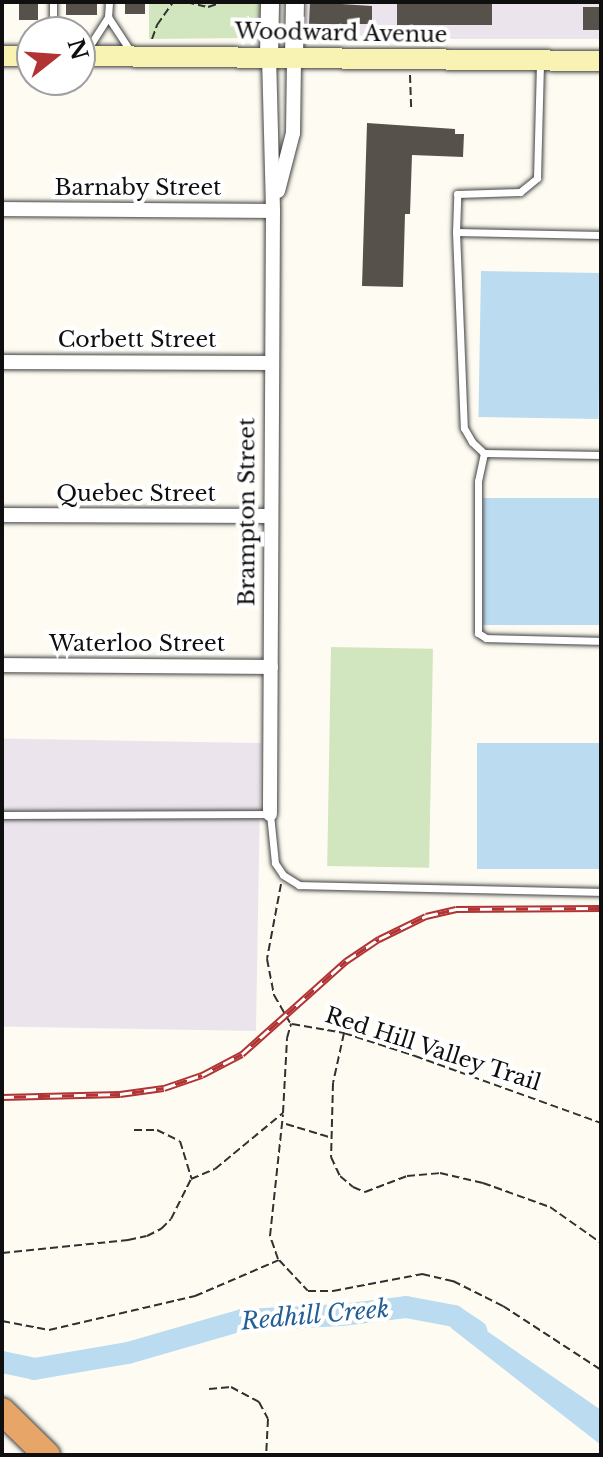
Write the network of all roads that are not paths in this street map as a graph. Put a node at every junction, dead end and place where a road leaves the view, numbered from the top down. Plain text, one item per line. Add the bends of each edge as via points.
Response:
1 (109, 2) edge
2 (270, 2) edge
3 (295, 2) edge
4 (108, 17) junction
5 (96, 34) edge
6 (96, 56) edge
7 (142, 56) junction
8 (269, 56) junction
9 (294, 57) junction
10 (540, 60) junction
11 (601, 61) edge
12 (2, 209) edge
13 (273, 211) junction
14 (456, 232) junction
15 (601, 235) edge
16 (2, 362) edge
17 (271, 363) junction
18 (484, 453) junction
19 (601, 455) edge
20 (2, 515) edge
21 (271, 516) junction
22 (601, 641) edge
23 (2, 665) edge
24 (271, 667) junction
25 (270, 814) junction
26 (2, 815) edge
27 (601, 892) edge
28 (10, 1417) edge
29 (47, 1455) edge

1 - 4 lane
2 - 8 street, Brampton Street
3 - 9 street, Brampton Street
4 - 5 lane
4 - 7 lane
6 - 7 main road, Woodward Avenue
7 - 8 main road, Woodward Avenue
8 - 9 main road, Woodward Avenue
8 - 13 street, Brampton Street
9 - 10 main road, Woodward Avenue
9 - 13 street, Brampton Street via 293,133
10 - 11 main road, Woodward Avenue
10 - 14 lane via 537,178 520,192 457,194
12 - 13 street, Barnaby Street
13 - 17 street, Brampton Street
14 - 15 lane
14 - 18 lane via 464,428
16 - 17 street, Corbett Street
17 - 21 street, Brampton Street
18 - 19 lane
18 - 22 lane via 478,481 478,633 486,638
20 - 21 street, Quebec Street
21 - 24 street, Brampton Street
23 - 24 street, Waterloo Street
24 - 25 street, Brampton Street
25 - 26 lane
25 - 27 lane via 273,858 283,875 299,885
28 - 29 highway

